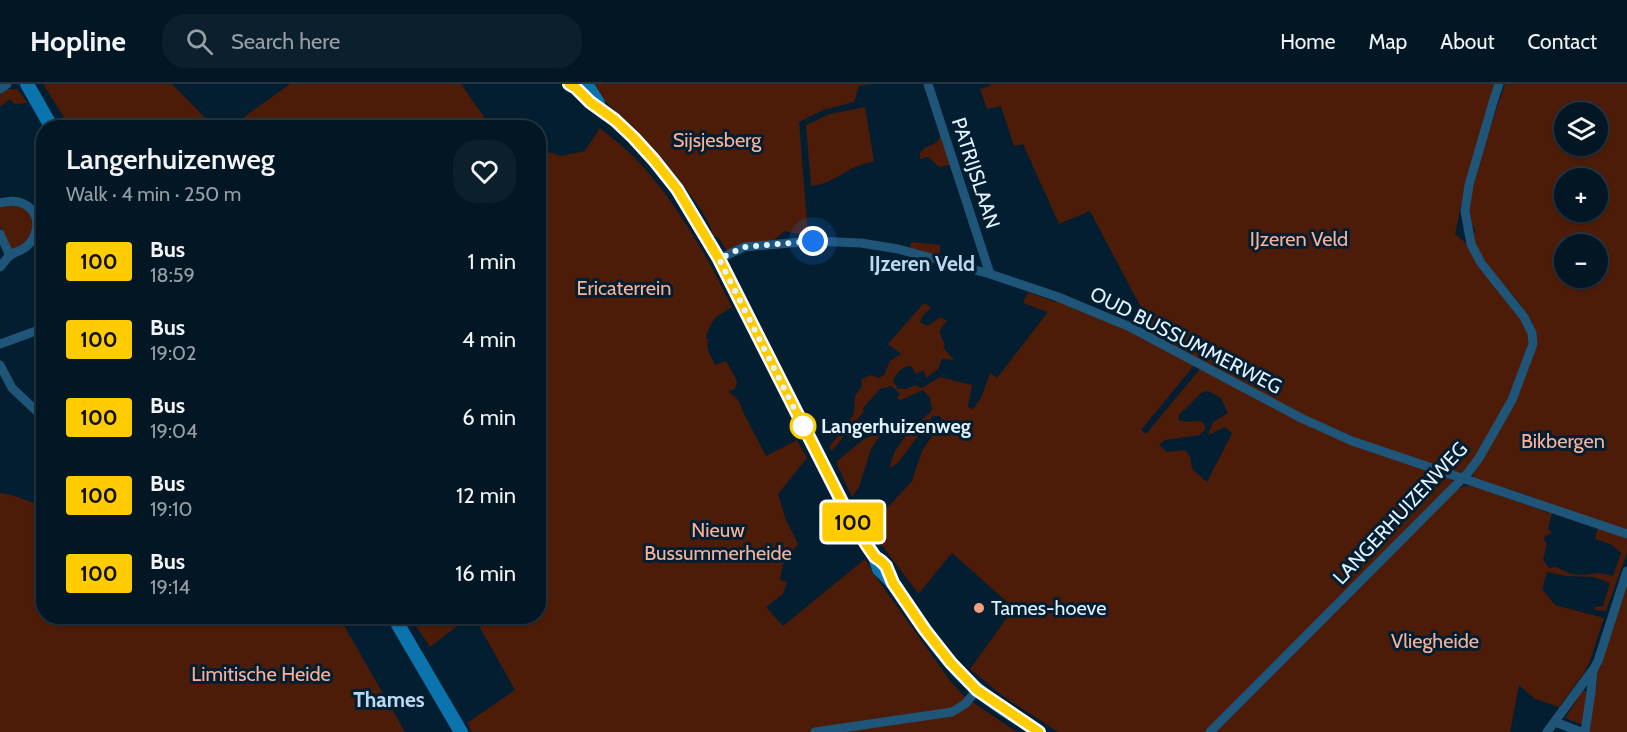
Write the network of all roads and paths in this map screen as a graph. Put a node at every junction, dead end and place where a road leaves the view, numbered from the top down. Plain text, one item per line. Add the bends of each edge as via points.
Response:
1 (7, 84) edge
2 (27, 84) edge
3 (928, 84) edge
4 (1500, 84) edge
5 (577, 85) edge
6 (0, 89) edge
7 (47, 120) edge
8 (0, 203) edge
9 (36, 220) edge
10 (36, 233) edge
11 (0, 234) edge
12 (10, 256) junction
13 (719, 259) junction
14 (0, 267) edge
15 (990, 274) junction
16 (36, 331) edge
17 (0, 344) edge
18 (0, 365) edge
19 (36, 410) edge
20 (1462, 479) junction
21 (1627, 534) edge
22 (1627, 571) edge
23 (398, 624) edge
24 (1593, 670) junction
25 (977, 690) junction
26 (1555, 722) junction
27 (461, 732) edge
28 (815, 732) edge
29 (1039, 732) edge
30 (1210, 732) edge
31 (1547, 732) edge
32 (1583, 732) edge

1 - 6 street
2 - 7 main road
3 - 15 street, PATRIJSLAAN
4 - 20 street, LANGERHUIZENWEG via 1469,185 1466,211 1471,244 1524,317 1533,344 1512,400 1479,458
5 - 13 main road via 660,167
8 - 9 street via 22,203
10 - 12 street via 25,248
11 - 12 street
12 - 14 street
13 - 15 street, OUD BUSSUMMERWEG via 744,247 813,241 861,243
13 - 25 main road via 841,500 875,557 886,566 925,630
15 - 20 street, OUD BUSSUMMERWEG via 1130,327 1352,441
16 - 17 street
18 - 19 street via 12,388
20 - 21 street, OUD BUSSUMMERWEG
20 - 30 street, LANGERHUIZENWEG
22 - 24 street
23 - 27 main road
24 - 26 street
24 - 32 street
25 - 28 street via 952,712
25 - 29 main road
26 - 31 street
26 - 32 street

